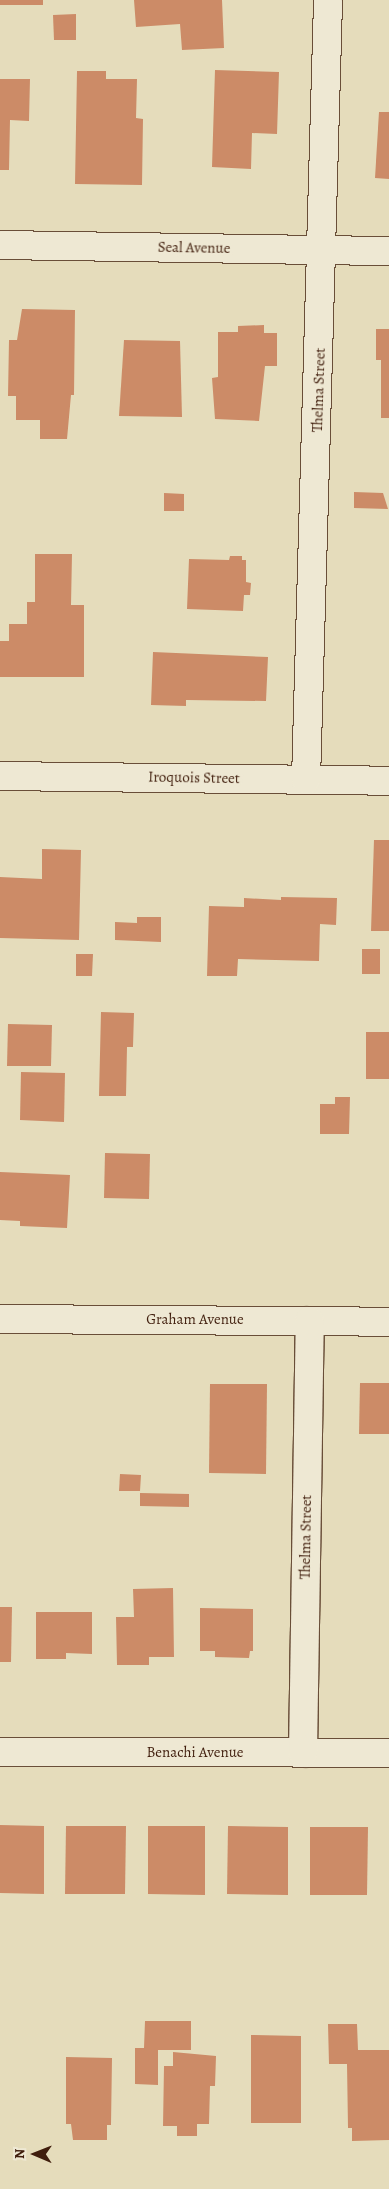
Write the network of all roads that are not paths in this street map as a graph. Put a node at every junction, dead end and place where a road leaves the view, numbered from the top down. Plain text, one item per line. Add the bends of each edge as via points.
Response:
1 (328, 0) edge
2 (0, 245) edge
3 (323, 250) junction
4 (389, 251) edge
5 (0, 776) edge
6 (306, 780) junction
7 (389, 781) edge
8 (0, 1318) edge
9 (310, 1321) junction
10 (389, 1322) edge
11 (0, 1752) edge
12 (302, 1753) junction
13 (389, 1753) edge

1 - 3 street, Thelma Street
2 - 3 street, Seal Avenue
3 - 4 street, Seal Avenue
3 - 6 street, Thelma Street
5 - 6 street, Iroquois Street
6 - 7 street, Iroquois Street
8 - 9 street, Graham Avenue
9 - 10 street, Graham Avenue
9 - 12 street, Thelma Street
11 - 12 street, Benachi Avenue
12 - 13 street, Benachi Avenue

